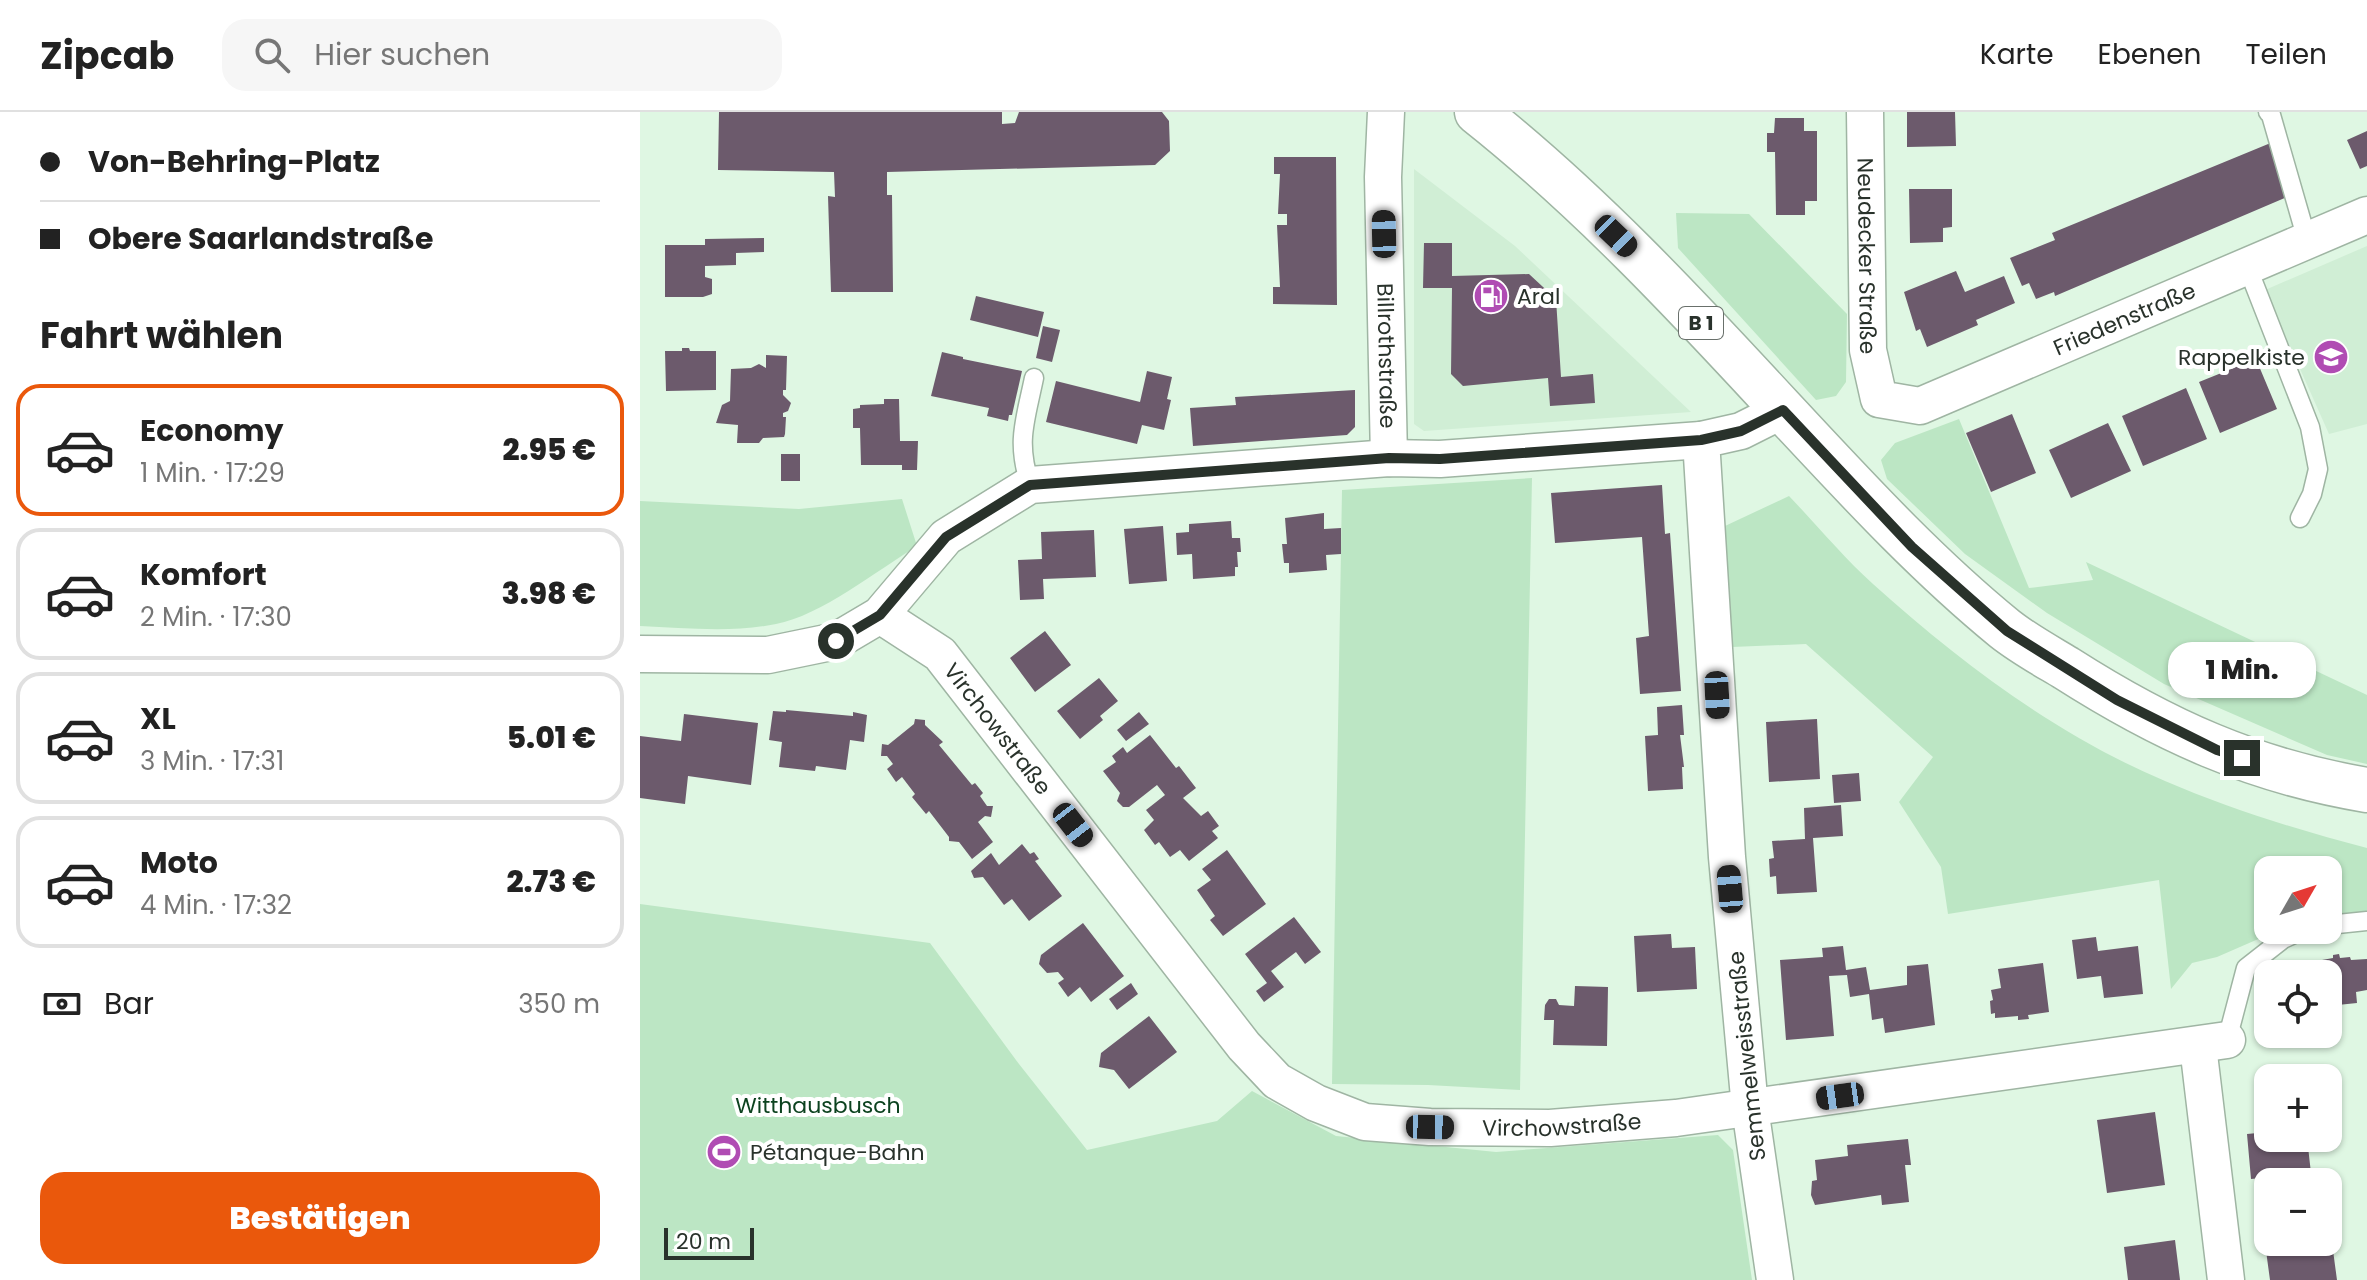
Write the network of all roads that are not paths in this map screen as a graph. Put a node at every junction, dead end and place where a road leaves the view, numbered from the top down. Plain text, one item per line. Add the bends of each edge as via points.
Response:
1 (1386, 112) edge
2 (1477, 112) edge
3 (1865, 112) edge
4 (2268, 112) edge
5 (2367, 215) edge
6 (2307, 240) junction
7 (2247, 266) junction
8 (1034, 378) dead end
9 (1879, 399) joint
10 (1783, 410) junction
11 (1712, 438) junction
12 (1389, 458) junction
13 (1025, 487) junction
14 (2300, 518) dead end
15 (880, 615) junction
16 (640, 654) edge
17 (2367, 790) edge
18 (2367, 921) edge
19 (2342, 924) edge
20 (2277, 944) edge
21 (2212, 1043) junction
22 (1750, 1108) junction
23 (1775, 1280) edge
24 (2226, 1280) edge

1 - 12 street, Billrothstraße
2 - 10 main road, B 1 via 1648,267
3 - 9 street, Neudecker Straße via 1868,350
4 - 6 lane
5 - 6 street, Friedenstraße
6 - 7 street, Friedenstraße
7 - 9 street, Friedenstraße via 1920,406
7 - 14 lane via 2310,427 2318,469
8 - 13 lane via 1020,442
10 - 11 street via 1741,431
10 - 17 main road, B 1 via 1912,547 2007,631 2117,700 2217,750 2315,781
11 - 12 street via 1440,459
11 - 22 street, Semmelweisstraße via 1727,857
12 - 13 street
13 - 15 street via 946,537
15 - 16 street via 836,641 768,655
15 - 22 street, Virchowstraße via 940,654 1244,1046 1277,1081 1365,1122 1460,1128 1550,1128
18 - 19 lane
20 - 21 lane via 2246,968
21 - 22 street, Virchowstraße
21 - 24 street
22 - 23 street, Semmelweisstraße

